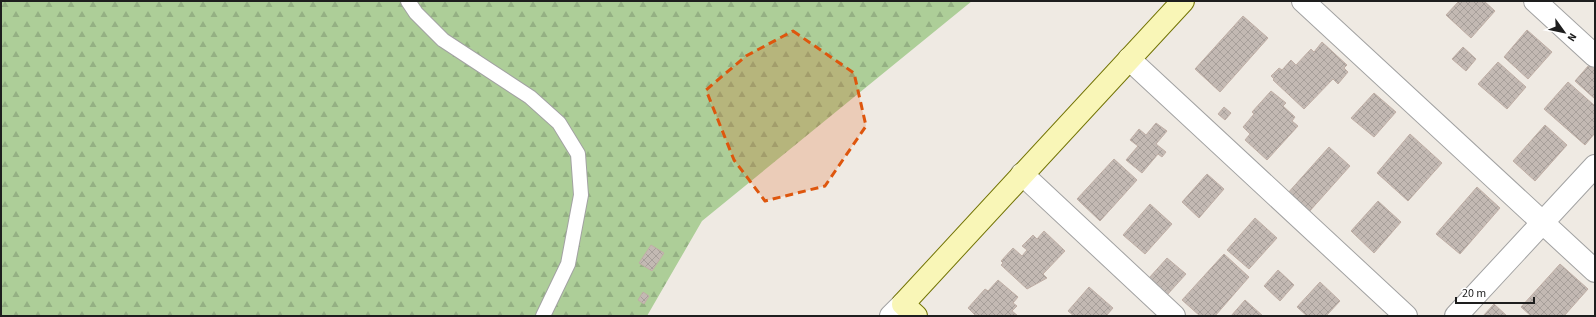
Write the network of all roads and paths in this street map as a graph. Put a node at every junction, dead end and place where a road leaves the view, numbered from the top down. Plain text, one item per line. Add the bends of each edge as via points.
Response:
1 (408, 1) edge
2 (1183, 1) edge
3 (1304, 1) edge
4 (1535, 1) edge
5 (1595, 56) edge
6 (1129, 59) junction
7 (1595, 166) edge
8 (1022, 174) junction
9 (1543, 222) junction
10 (1595, 271) edge
11 (903, 312) edge
12 (543, 316) edge
13 (1174, 316) edge
14 (1406, 316) edge
15 (1456, 316) edge

1 - 12 lane via 416,13 443,40 530,97 559,123 578,154 581,195 568,264
2 - 6 street
3 - 9 street
4 - 5 street
6 - 8 street
6 - 14 street
7 - 9 street
8 - 11 street
8 - 13 street
9 - 10 street
9 - 15 street

